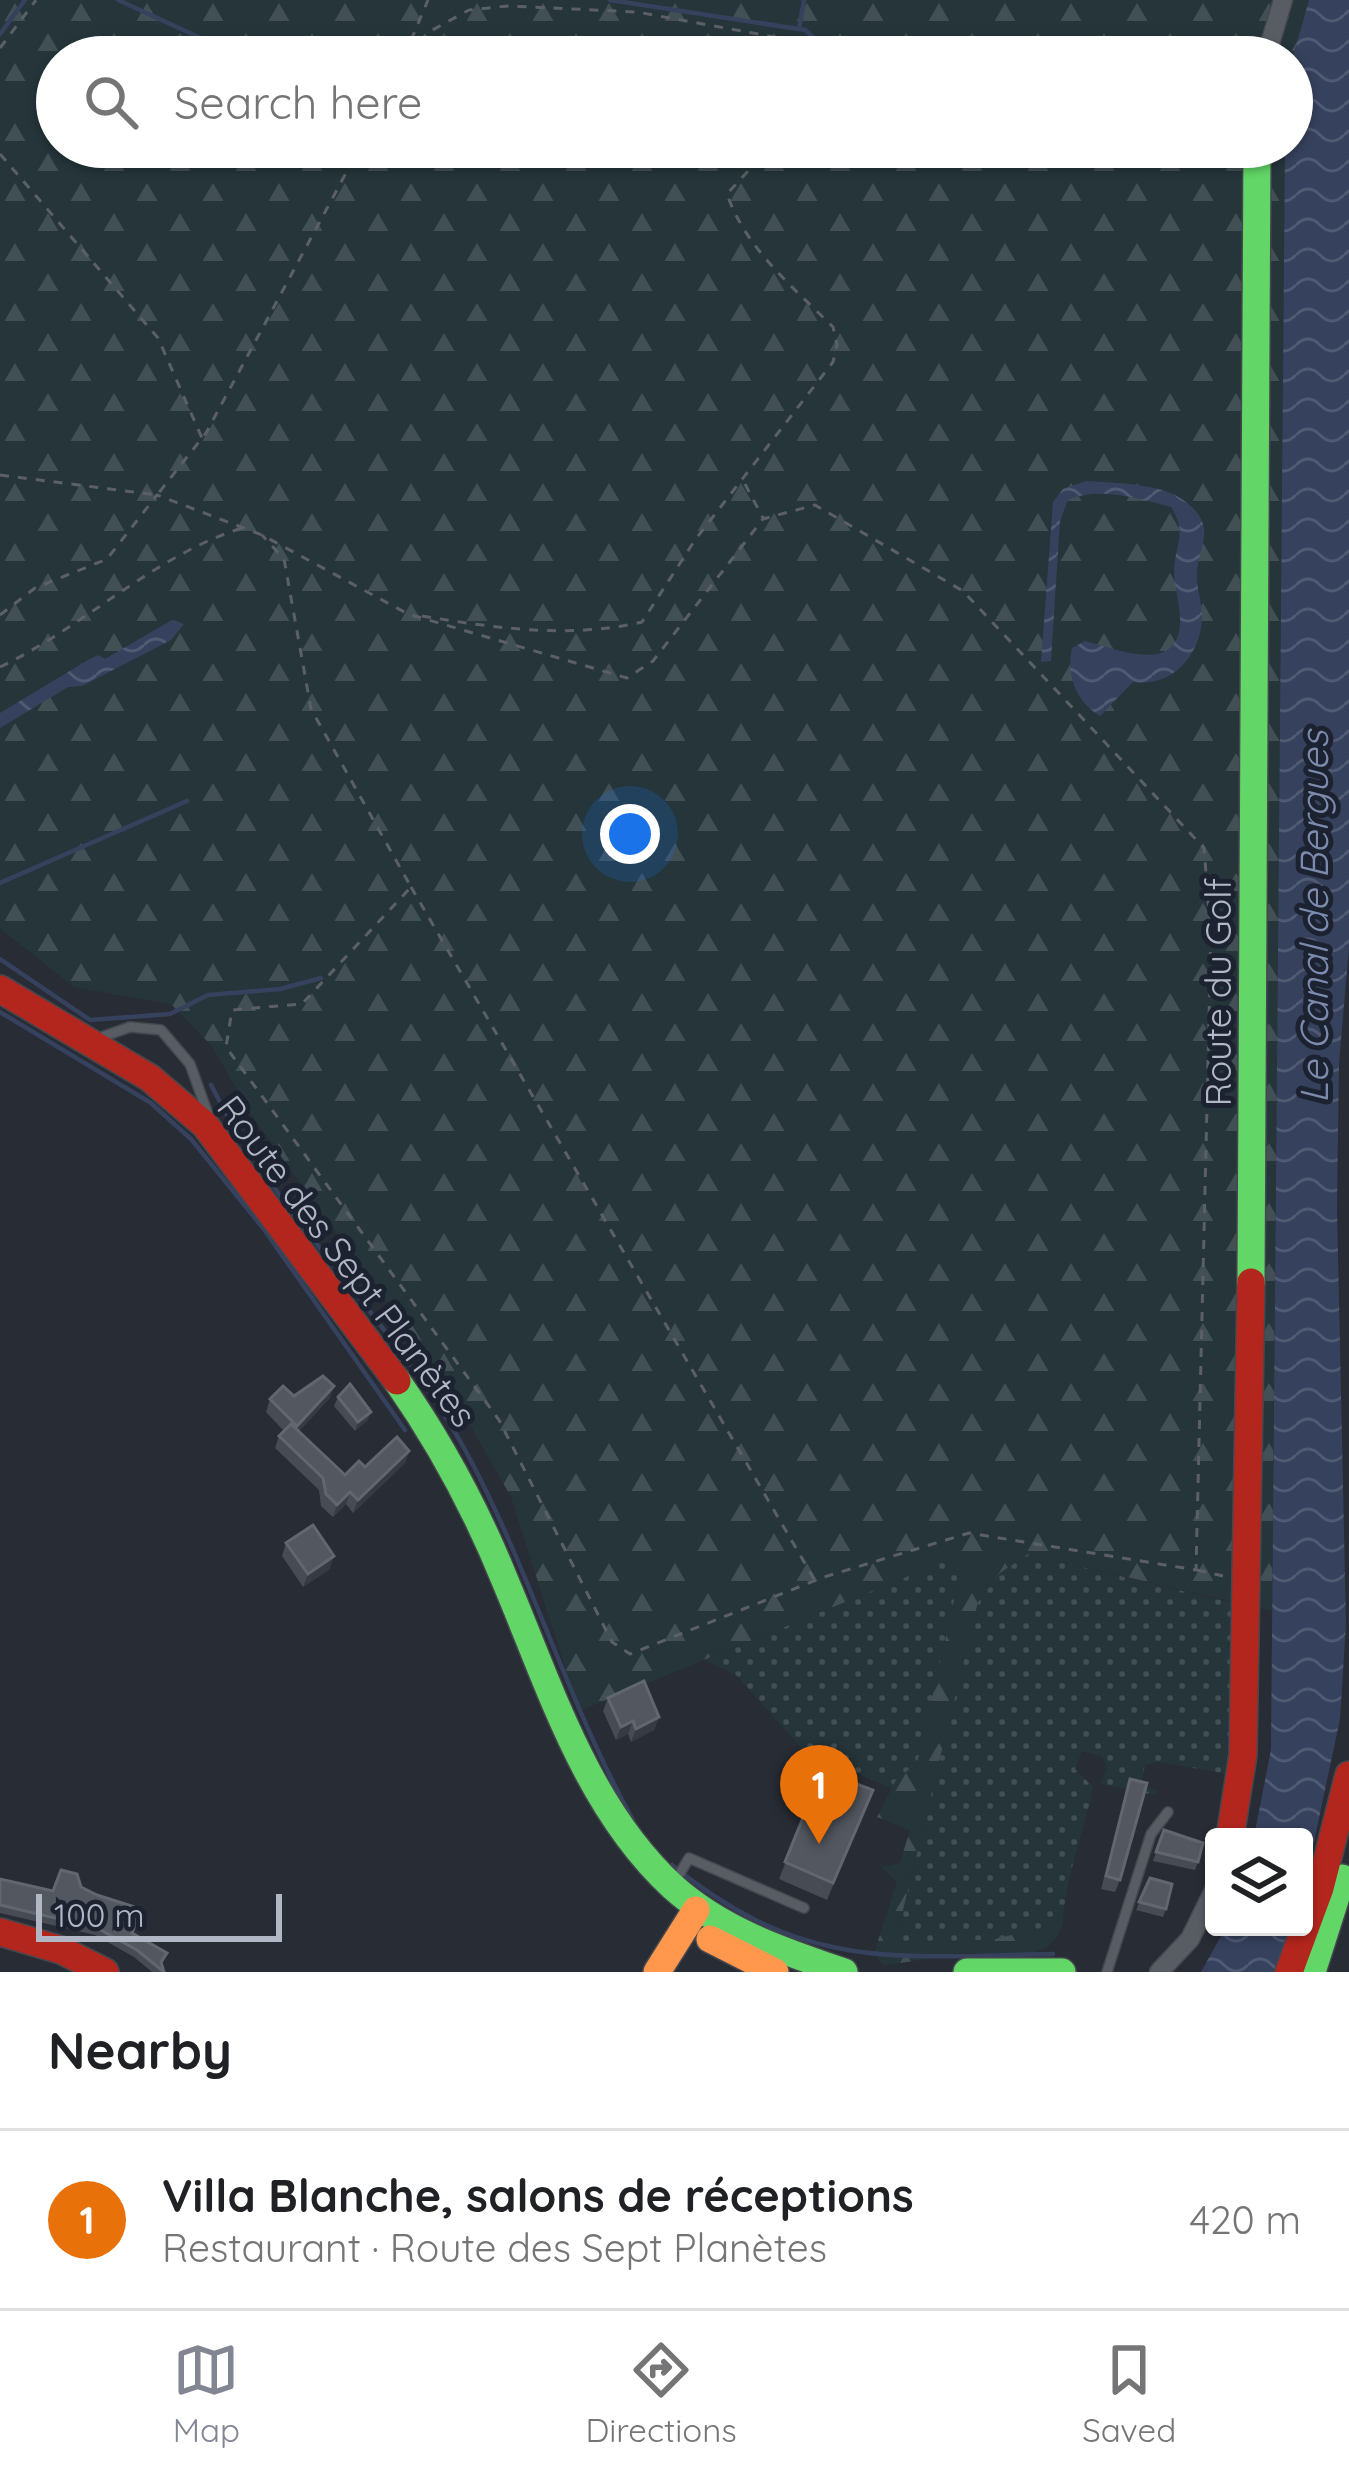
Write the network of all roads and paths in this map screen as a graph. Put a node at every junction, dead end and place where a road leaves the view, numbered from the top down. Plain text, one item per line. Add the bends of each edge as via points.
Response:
1 (36, 0) edge
2 (428, 0) edge
3 (1283, 0) edge
4 (415, 36) edge
5 (424, 36) edge
6 (769, 36) edge
7 (1272, 36) edge
8 (0, 48) edge
9 (0, 154) edge
10 (349, 168) edge
11 (751, 168) edge
12 (1257, 168) edge
13 (202, 438) junction
14 (0, 475) edge
15 (744, 483) junction
16 (157, 496) junction
17 (763, 519) junction
18 (243, 528) junction
19 (262, 535) junction
20 (408, 614) junction
21 (0, 615) edge
22 (0, 667) edge
23 (411, 887) junction
24 (0, 988) edge
25 (90, 1042) junction
26 (213, 1134) junction
27 (1196, 1570) junction
28 (814, 1580) junction
29 (1246, 1581) junction
30 (537, 1662) junction
31 (1349, 1775) edge
32 (1168, 1812) dead end
33 (1232, 1828) edge
34 (1349, 1843) edge
35 (676, 1878) junction
36 (1337, 1884) edge
37 (804, 1908) dead end
38 (1205, 1908) edge
39 (692, 1916) junction
40 (0, 1932) edge
41 (748, 1959) edge
42 (105, 1972) edge
43 (657, 1972) edge
44 (775, 1972) edge
45 (844, 1972) edge
46 (967, 1972) edge
47 (1062, 1972) edge
48 (1107, 1972) edge
49 (1160, 1972) edge
50 (1289, 1972) edge
51 (1312, 1972) edge

1 - 8 path
2 - 4 path
3 - 7 street
5 - 6 path via 470,10 508,6 638,12
9 - 13 path via 158,338
10 - 13 path
11 - 15 path via 727,194 734,215 833,327 838,345
12 - 29 main road, Route du Golf
13 - 16 path
14 - 16 path
15 - 17 path
15 - 20 path via 642,622 602,632
16 - 18 path
16 - 21 path via 107,559 35,588
17 - 20 path via 653,662 627,678
17 - 27 path via 815,505 963,591 1204,848 1211,936
18 - 19 path
18 - 22 path via 205,540
19 - 20 path
19 - 23 path via 284,559 310,709
23 - 28 path
23 - 28 path via 302,1004 232,1010 226,1047 499,1420 612,1642 630,1654
24 - 25 main road, Route des Sept Planètes
25 - 26 main road, Route des Sept Planètes via 170,1092
25 - 26 lane via 130,1027 166,1034 194,1072
26 - 30 main road, Route des Sept Planètes via 441,1446
27 - 28 path via 969,1533
27 - 29 path
29 - 33 main road, Route du Golf via 1243,1766
30 - 35 main road, Route des Sept Planètes via 604,1805
30 - 39 main road, Route des Sept Planètes via 605,1831 638,1875
31 - 36 main road
32 - 48 lane via 1151,1834
34 - 36 main road
35 - 37 lane via 689,1858
35 - 39 main road, Route des Sept Planètes
36 - 50 main road
36 - 51 main road
38 - 49 street
39 - 41 main road, Route des Sept Planètes
39 - 43 main road
40 - 42 main road
41 - 44 main road, Route des Sept Planètes
41 - 45 main road, Route des Sept Planètes
46 - 47 main road

